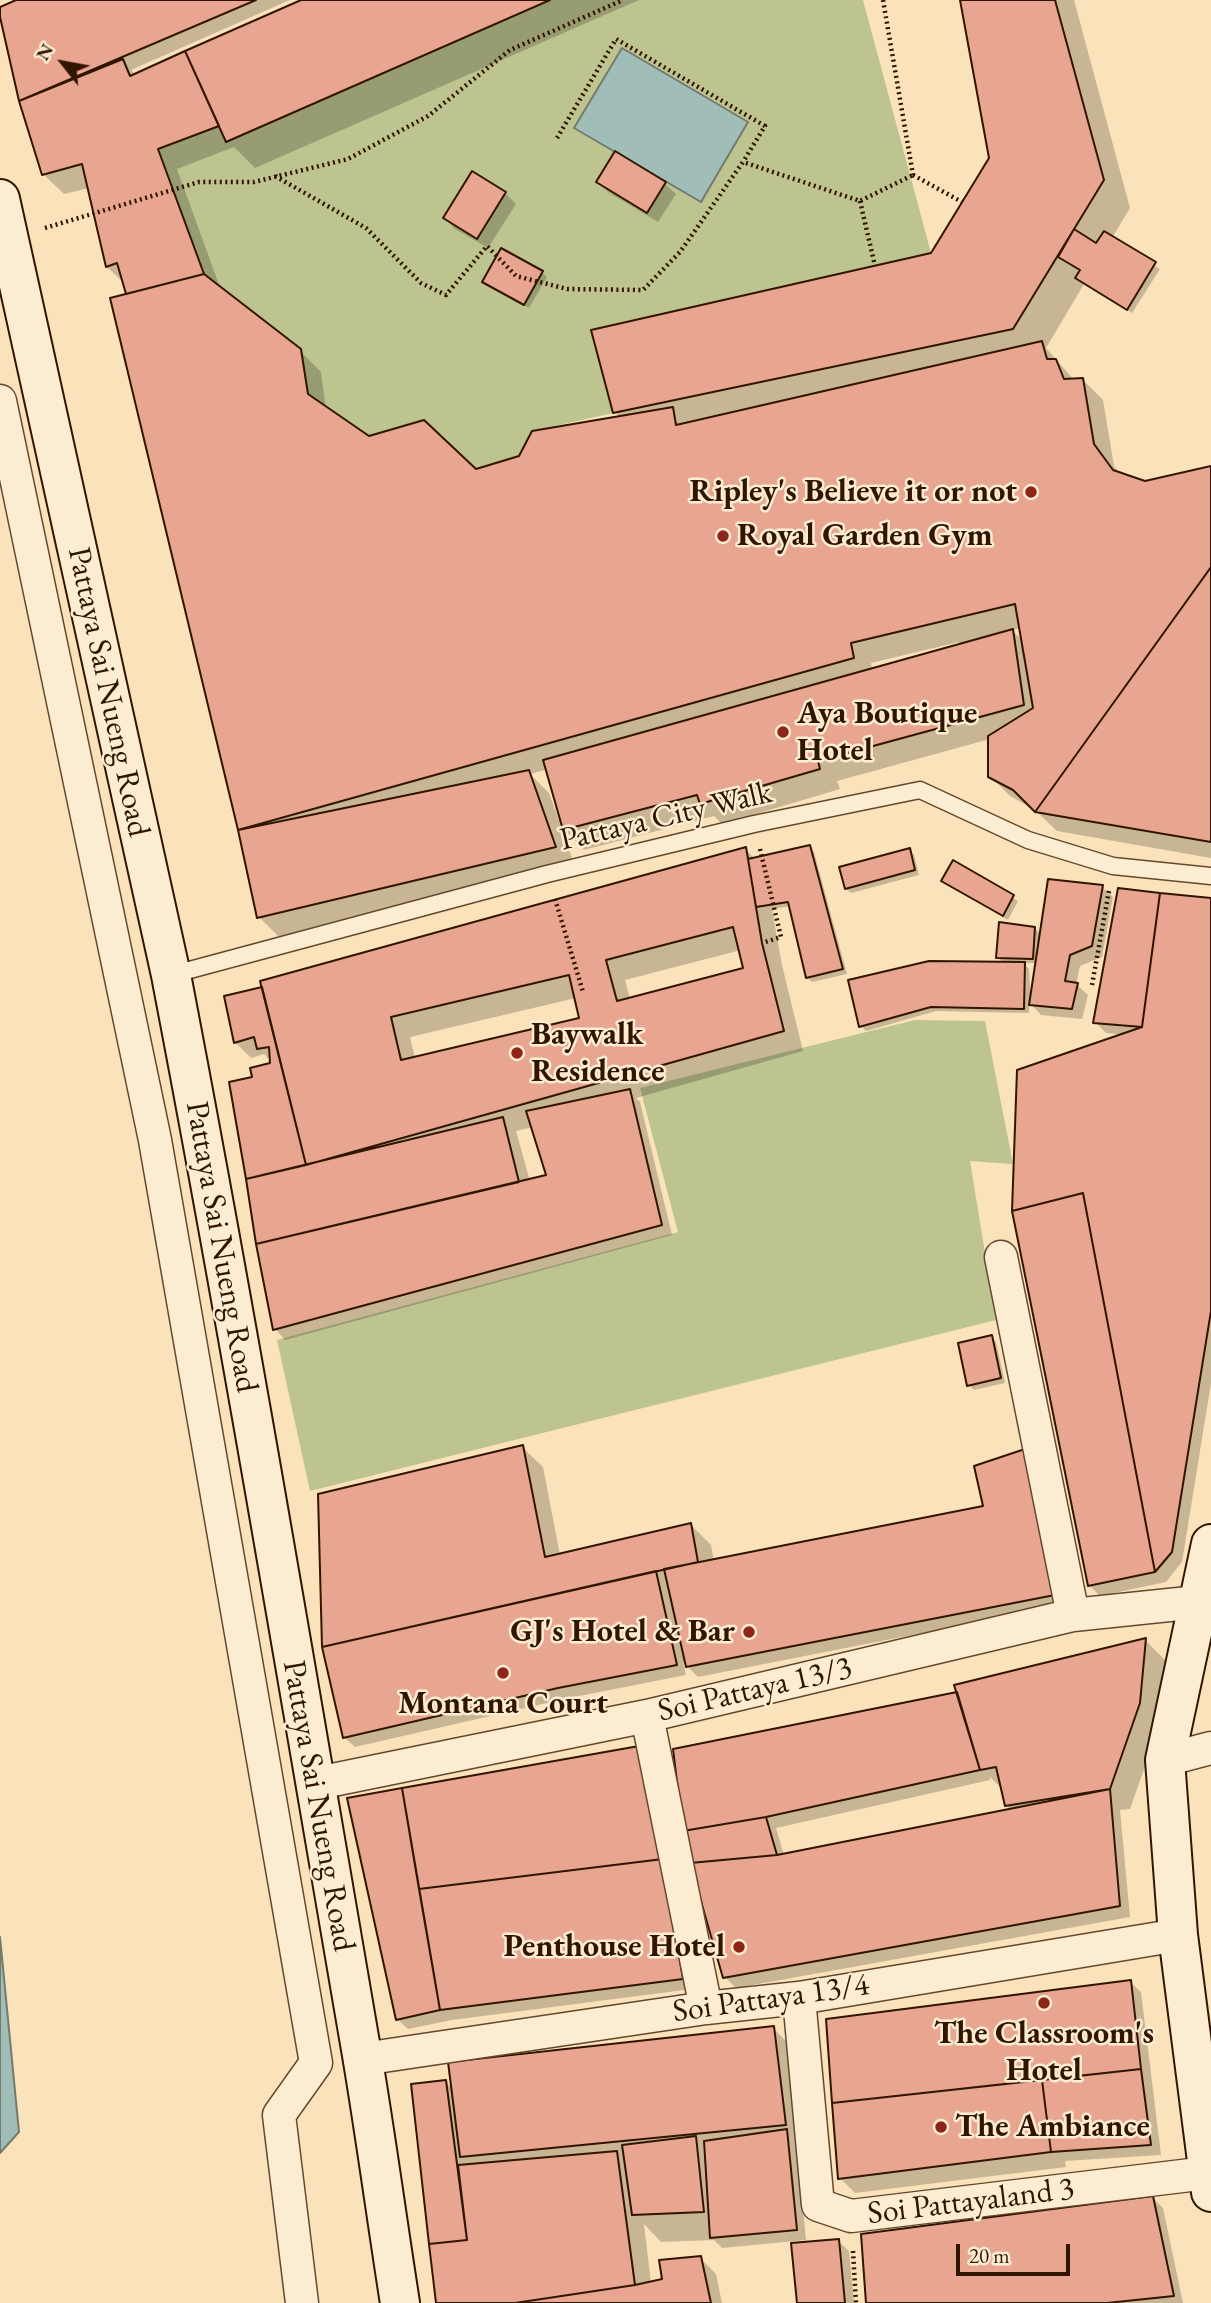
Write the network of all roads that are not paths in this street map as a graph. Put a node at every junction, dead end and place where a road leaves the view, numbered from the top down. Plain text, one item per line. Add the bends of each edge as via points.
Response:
1 (0, 200) edge
2 (0, 401) edge
3 (1211, 876) edge
4 (171, 975) junction
5 (1001, 1257) dead end
6 (1211, 1544) edge
7 (1198, 1602) junction
8 (1073, 1615) junction
9 (647, 1716) junction
10 (1211, 1748) edge
11 (1165, 1760) junction
12 (313, 1784) junction
13 (1178, 1935) junction
14 (799, 1998) junction
15 (706, 2008) junction
16 (363, 2059) junction
17 (1209, 2183) edge
18 (302, 2303) edge
19 (400, 2303) edge

1 - 4 main road, Pattaya Sai Nueng Road
2 - 18 street via 155,1140 316,2063 279,2115
3 - 4 lane, Pattaya City Walk via 1113,866 1028,840 920,790 547,874
4 - 12 main road, Pattaya Sai Nueng Road via 248,1392
5 - 8 street
6 - 7 main road
7 - 8 street, Soi Pattaya 13/3
7 - 11 main road
8 - 9 street, Soi Pattaya 13/3
9 - 12 street, Soi Pattaya 13/3
9 - 15 street
10 - 11 street
11 - 13 main road
12 - 16 main road, Pattaya Sai Nueng Road
13 - 14 street, Soi Pattaya 13/4
13 - 17 main road
14 - 15 street, Soi Pattaya 13/4
14 - 17 street, Soi Pattayaland 3 via 818,2205 851,2216
15 - 16 street, Soi Pattaya 13/4
16 - 19 main road, Pattaya Sai Nueng Road

